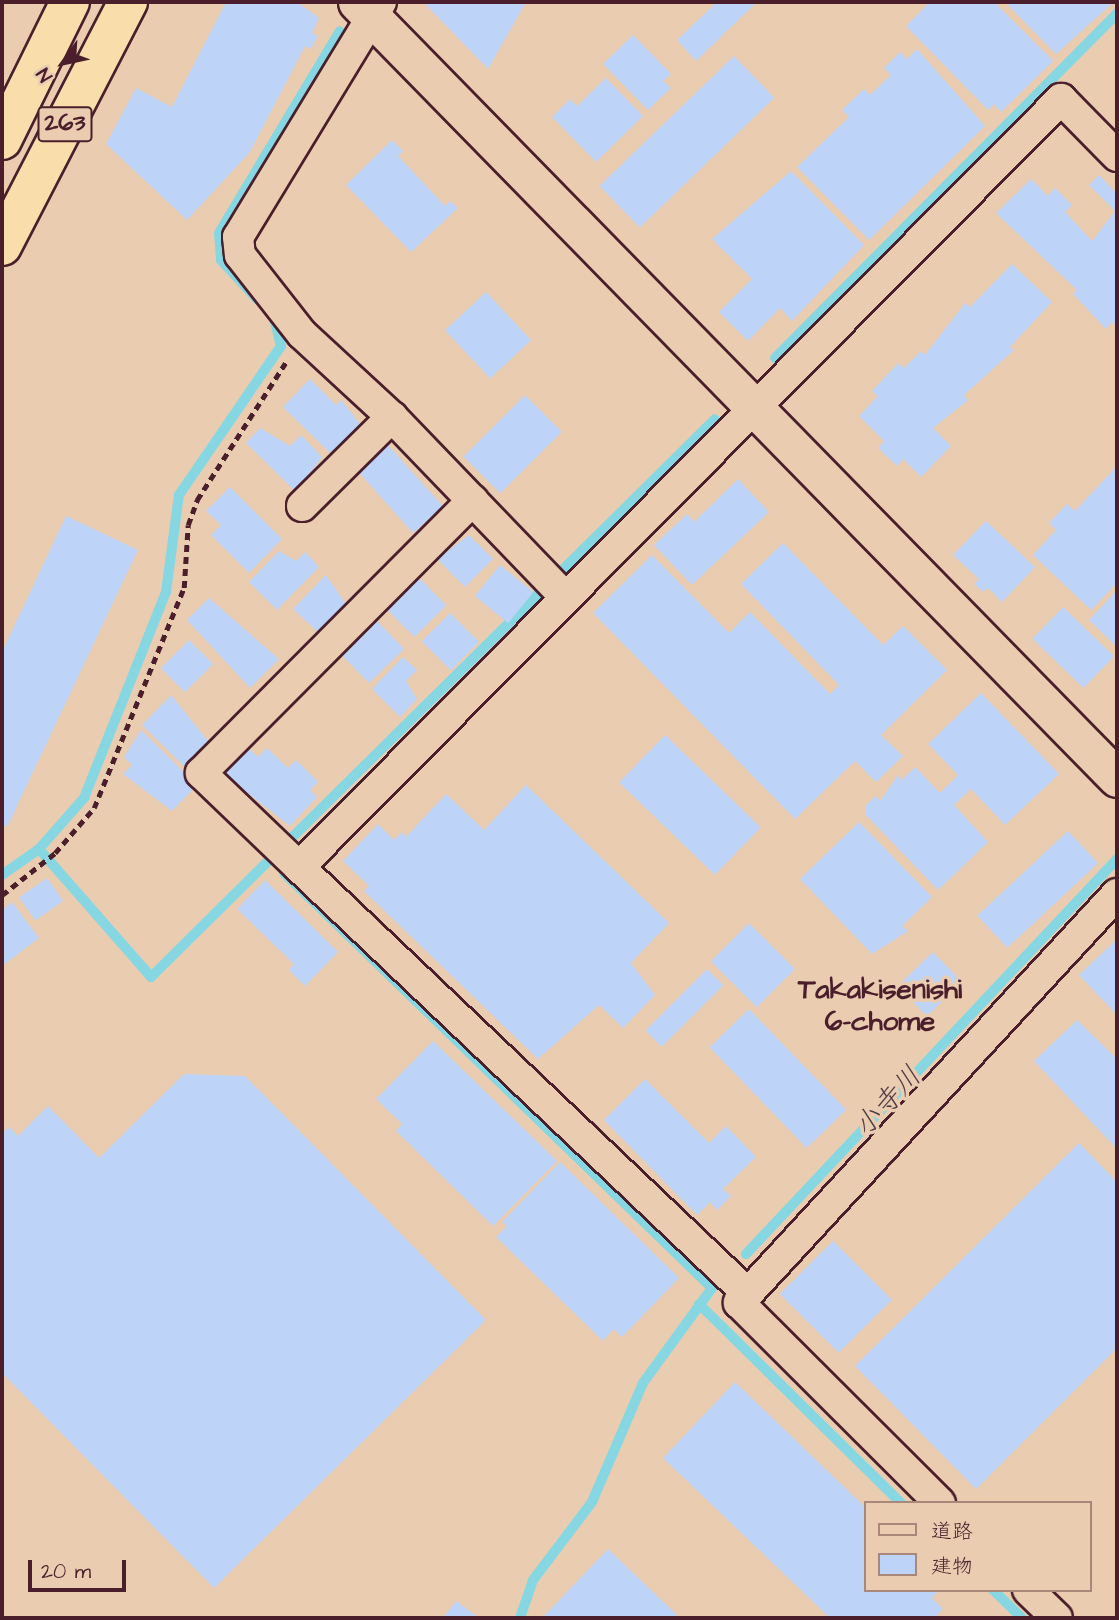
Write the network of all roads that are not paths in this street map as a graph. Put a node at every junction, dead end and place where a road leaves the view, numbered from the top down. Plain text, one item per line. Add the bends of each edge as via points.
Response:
1 (70, 2) edge
2 (128, 2) edge
3 (371, 6) edge
4 (2, 139) edge
5 (1117, 156) edge
6 (2, 246) edge
7 (758, 409) junction
8 (392, 416) junction
9 (473, 500) junction
10 (302, 506) dead end
11 (556, 587) junction
12 (1117, 778) edge
13 (286, 855) junction
14 (1117, 894) edge
15 (746, 1292) junction
16 (938, 1501) edge
17 (1030, 1592) edge
18 (1057, 1618) edge

1 - 4 highway, 263
2 - 6 highway, 263
3 - 7 street
3 - 8 street via 238,237 240,255 302,334
5 - 7 street via 1061,99
7 - 11 street
7 - 12 street
8 - 9 street
8 - 10 street
9 - 11 street
9 - 13 street via 201,773
11 - 13 street
13 - 15 street
14 - 15 street
15 - 16 street via 739,1303
17 - 18 street

